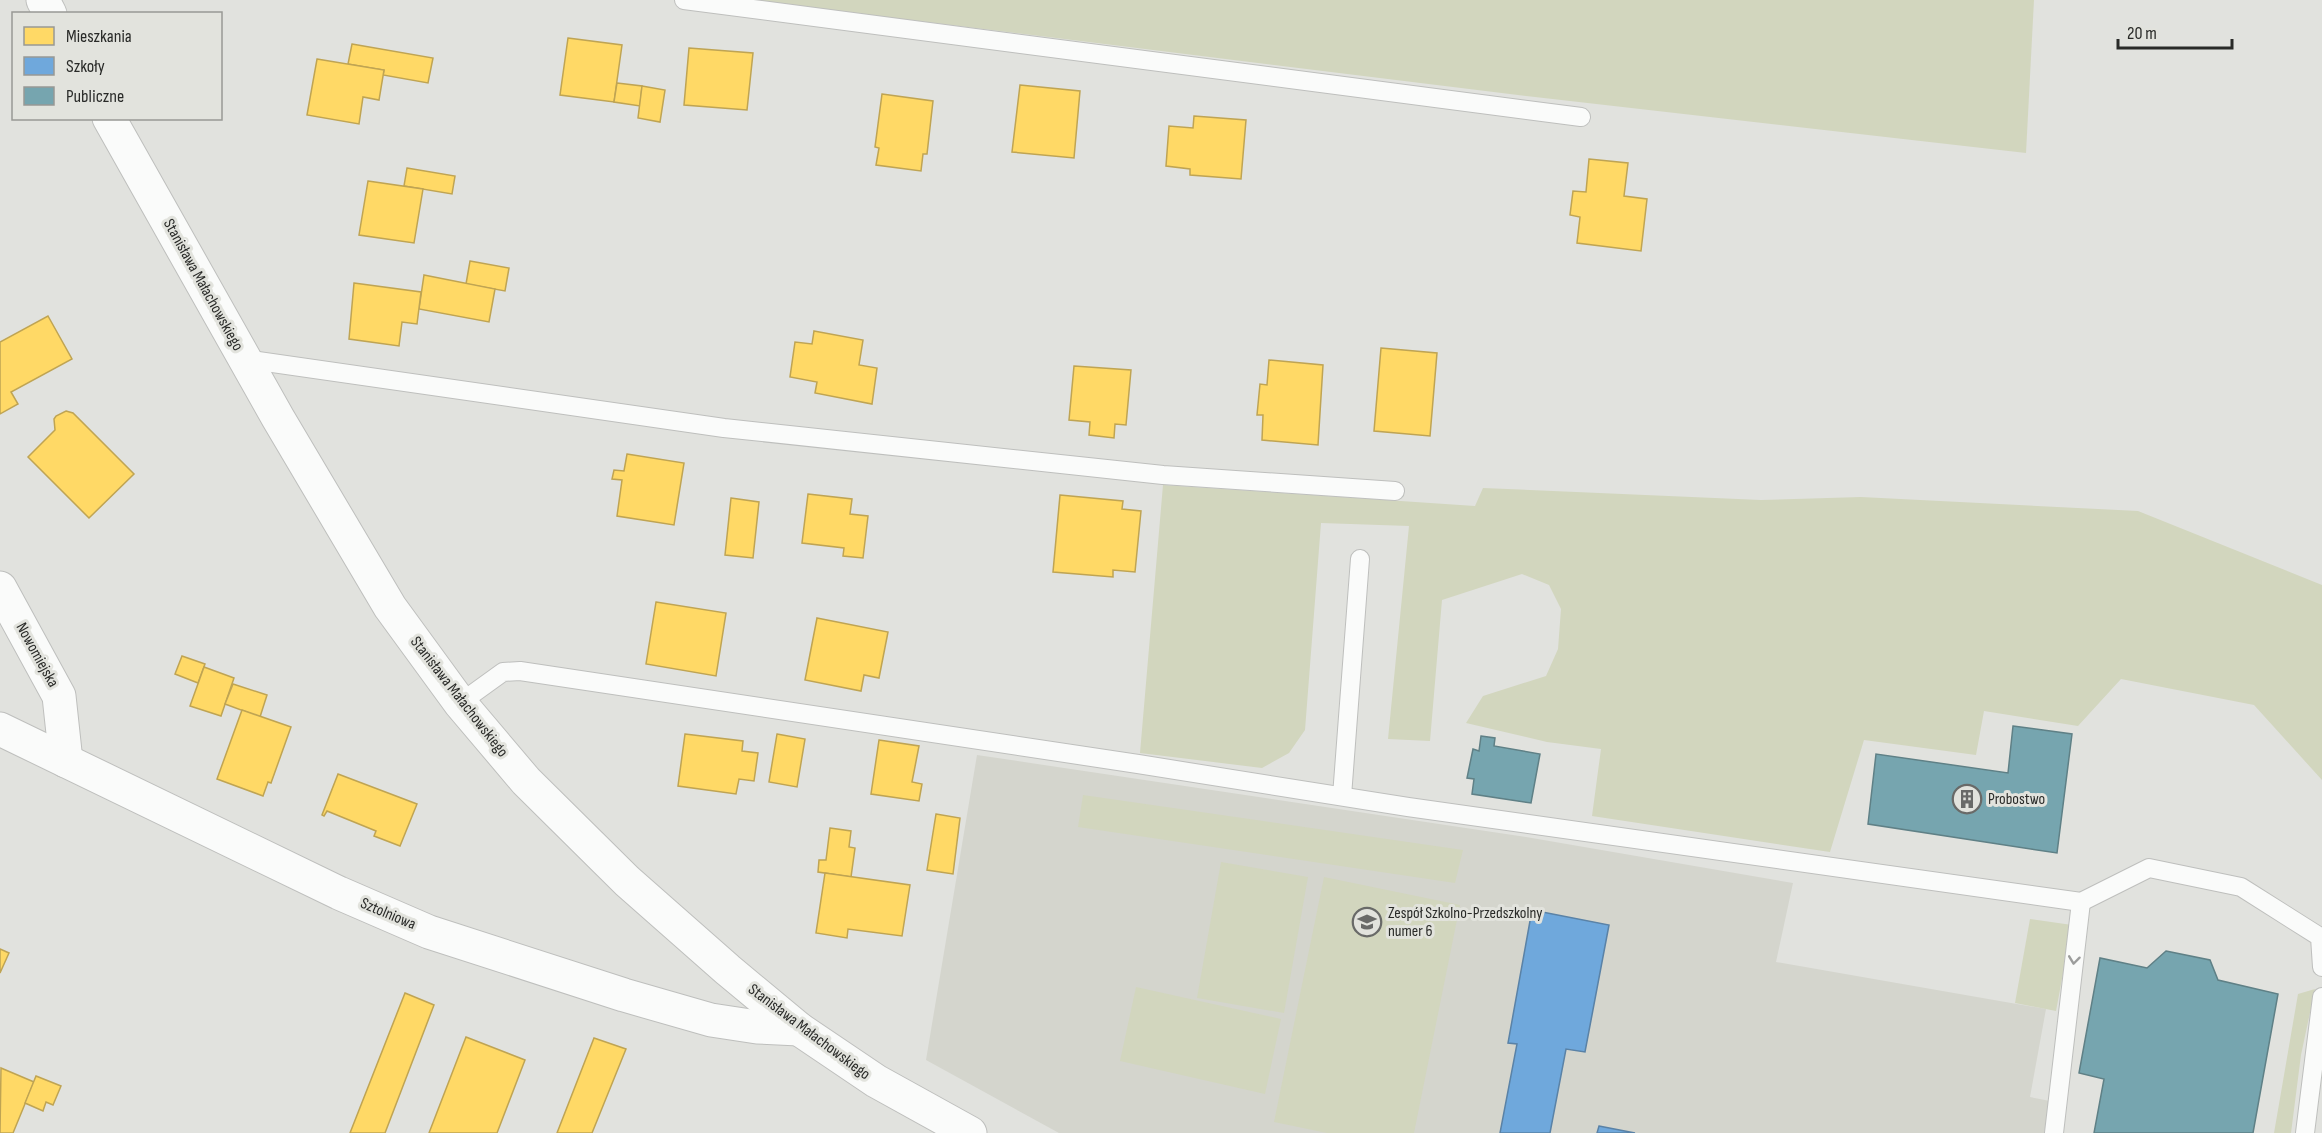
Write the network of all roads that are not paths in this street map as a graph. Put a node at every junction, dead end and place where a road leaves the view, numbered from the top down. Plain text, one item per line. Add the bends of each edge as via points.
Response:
1 (684, 0) edge
2 (1581, 117) dead end
3 (110, 120) edge
4 (244, 359) junction
5 (1395, 491) dead end
6 (1360, 559) dead end
7 (0, 588) edge
8 (460, 703) junction
9 (0, 729) edge
10 (66, 761) junction
11 (1342, 796) junction
12 (2081, 902) junction
13 (2322, 967) edge
14 (2322, 997) edge
15 (799, 1029) junction
16 (970, 1133) edge
17 (2054, 1133) edge
18 (2305, 1133) edge

1 - 2 lane
3 - 4 street, Stanisława Małachowskiego
4 - 5 lane via 724,428 1163,475
4 - 8 street, Stanisława Małachowskiego via 390,607
6 - 11 lane
7 - 10 street, Nowomiejska via 59,696
8 - 11 lane via 503,672 520,670
8 - 15 street, Stanisława Małachowskiego via 526,781 627,881
9 - 10 street, Sztolniowa
10 - 15 street, Sztolniowa via 339,893 429,932 711,1020
11 - 12 lane
12 - 13 lane via 2149,868 2241,887 2320,938
12 -> 17 lane
14 - 18 lane
15 - 16 street, Stanisława Małachowskiego via 876,1082

